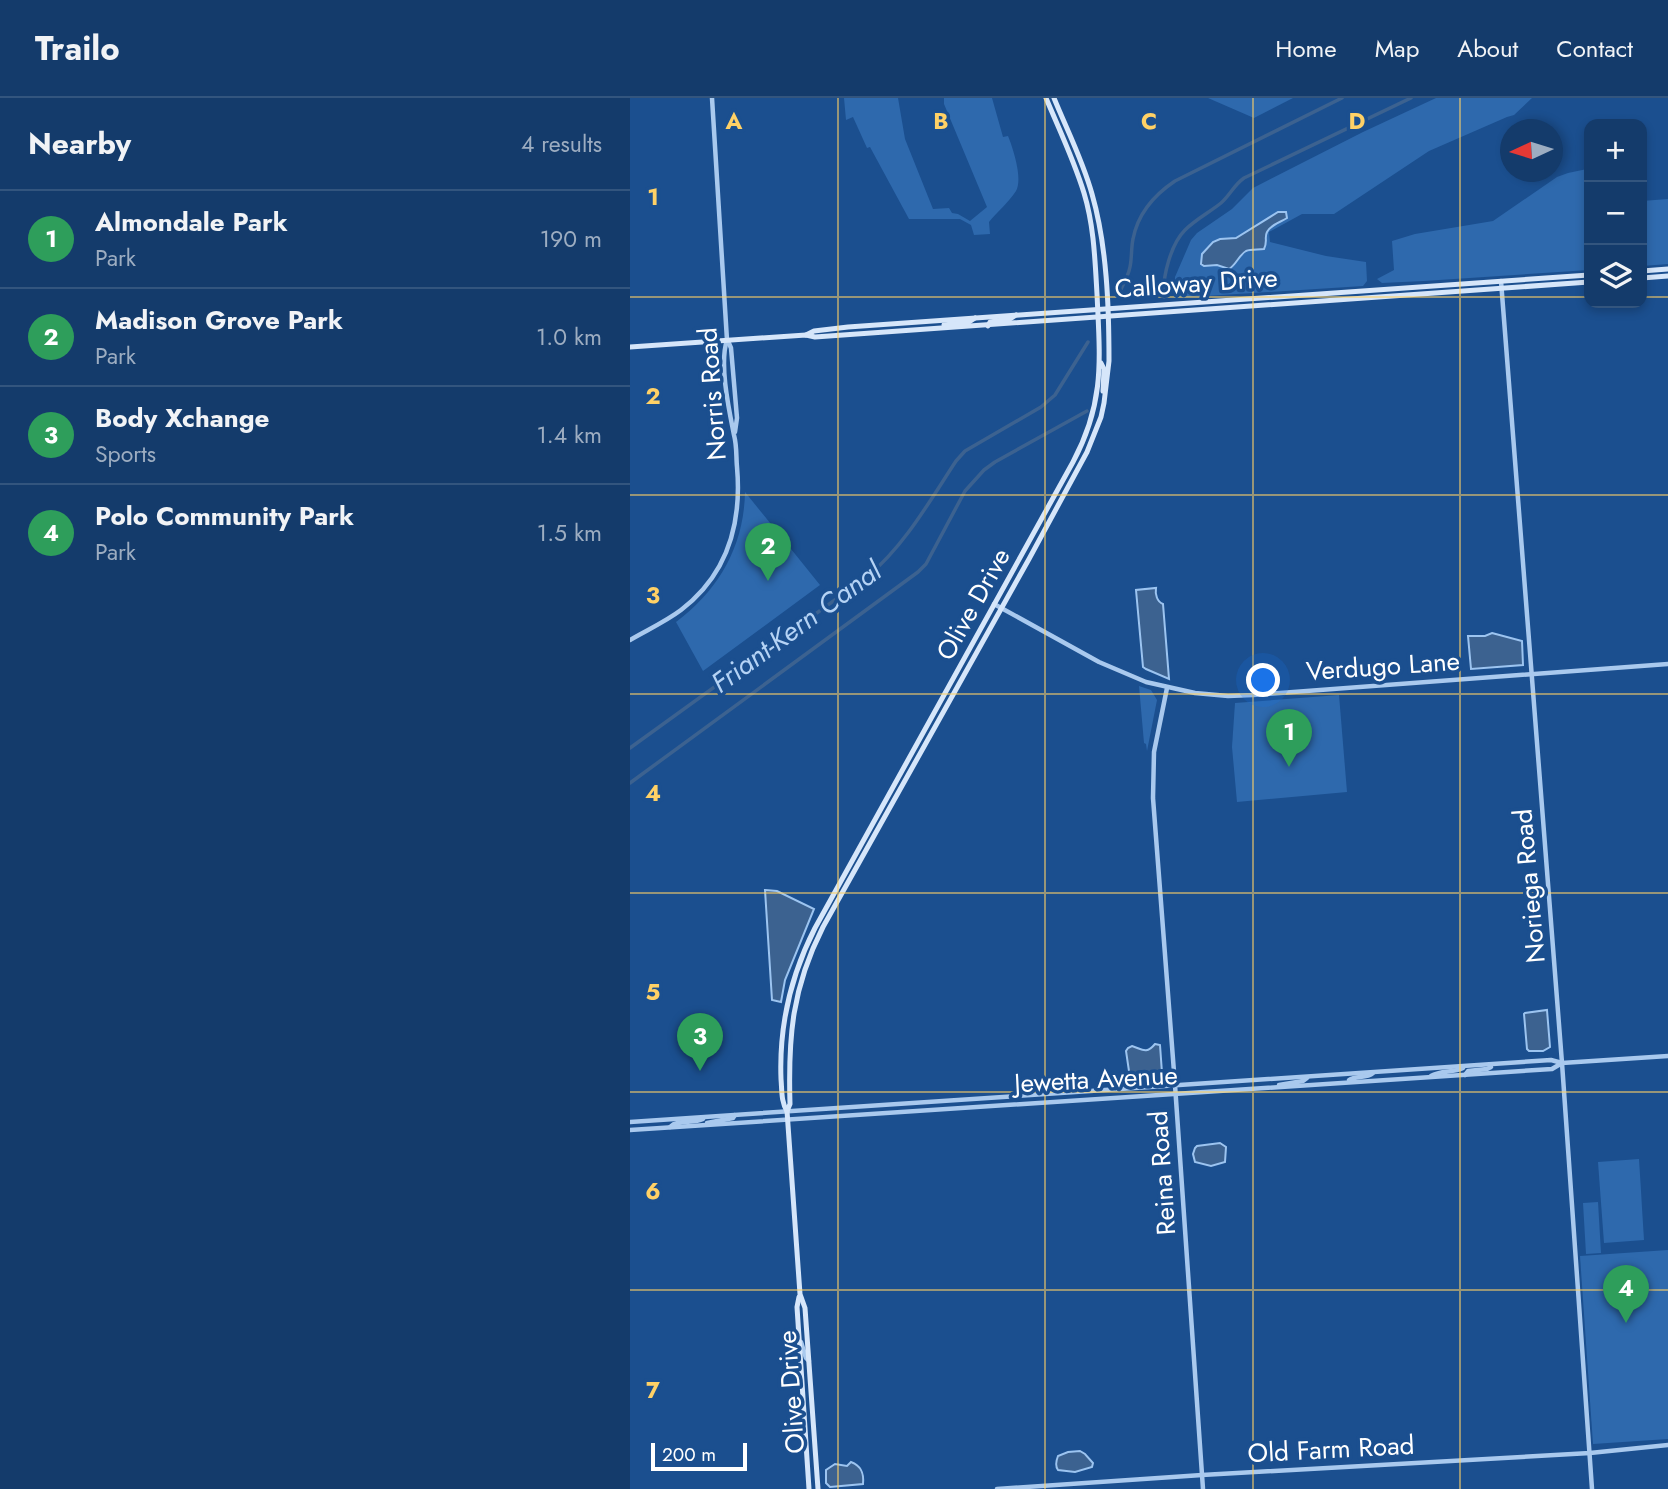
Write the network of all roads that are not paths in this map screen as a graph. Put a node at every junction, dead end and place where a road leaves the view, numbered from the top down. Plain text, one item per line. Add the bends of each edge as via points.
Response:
1 (712, 98) edge
2 (1046, 98) edge
3 (1054, 98) edge
4 (1057, 124) junction
5 (1076, 149) junction
6 (1073, 162) junction
7 (1092, 192) junction
8 (1668, 269) edge
9 (1647, 271) edge
10 (1584, 275) edge
11 (1668, 276) edge
12 (1647, 278) edge
13 (1501, 281) junction
14 (1584, 282) edge
15 (1501, 289) junction
16 (1373, 294) junction
17 (1224, 304) junction
18 (1107, 308) junction
19 (1097, 309) junction
20 (1016, 315) junction
21 (1107, 317) junction
22 (975, 318) junction
23 (1098, 318) junction
24 (988, 326) junction
25 (848, 327) junction
26 (939, 329) junction
27 (806, 335) junction
28 (817, 337) junction
29 (727, 340) junction
30 (630, 347) edge
31 (1100, 360) junction
32 (1105, 398) junction
33 (1037, 529) junction
34 (1029, 559) junction
35 (994, 604) junction
36 (1001, 608) junction
37 (630, 640) edge
38 (1668, 664) edge
39 (1531, 674) junction
40 (951, 683) junction
41 (1167, 688) junction
42 (945, 708) junction
43 (883, 805) junction
44 (875, 832) junction
45 (838, 892) junction
46 (807, 943) junction
47 (804, 971) junction
48 (783, 1027) junction
49 (1668, 1056) edge
50 (789, 1063) junction
51 (1562, 1063) junction
52 (1495, 1065) junction
53 (1464, 1067) junction
54 (1374, 1073) junction
55 (1465, 1075) junction
56 (1431, 1076) junction
57 (1309, 1077) junction
58 (1348, 1082) junction
59 (1175, 1085) junction
60 (1275, 1087) junction
61 (1176, 1095) junction
62 (787, 1111) junction
63 (735, 1115) junction
64 (708, 1117) junction
65 (788, 1120) junction
66 (630, 1122) edge
67 (699, 1126) junction
68 (670, 1128) junction
69 (630, 1130) edge
70 (800, 1294) junction
71 (799, 1331) junction
72 (809, 1361) junction
73 (803, 1402) junction
74 (814, 1431) junction
75 (1668, 1445) edge
76 (1590, 1453) junction
77 (1202, 1475) junction
78 (809, 1489) edge
79 (818, 1489) edge
80 (997, 1489) edge
81 (1203, 1489) edge
82 (1592, 1489) edge

1 - 29 street, Norris Road
2 - 4 main road, Olive Drive
3 - 5 main road, Olive Drive
4 - 5 main road
4 - 6 main road, Olive Drive
5 - 7 main road, Olive Drive
6 - 7 main road
6 - 19 main road, Olive Drive via 1090,218
7 - 18 main road, Olive Drive via 1103,243
8 - 9 main road
10 - 13 main road, Calloway Drive
11 - 12 main road
13 - 15 street, Noriega Road
13 - 16 main road, Calloway Drive
14 - 15 main road, Calloway Drive
15 - 16 main road, Calloway Drive
15 - 39 street, Noriega Road
16 - 17 main road, Calloway Drive
16 - 17 main road, Calloway Drive
17 - 18 main road, Calloway Drive
17 - 21 main road, Calloway Drive
18 - 19 main road, Calloway Drive
18 - 21 main road, Olive Drive
19 - 20 main road, Calloway Drive
19 - 23 main road, Olive Drive
20 - 22 main road, Calloway Drive
20 - 24 main road
21 - 23 main road, Calloway Drive
21 - 32 main road, Olive Drive
22 - 25 main road, Calloway Drive
22 - 26 main road
23 - 24 main road, Calloway Drive
23 - 31 main road, Olive Drive
24 - 26 main road, Calloway Drive
25 - 27 main road, Calloway Drive
25 - 28 main road
26 - 28 main road, Calloway Drive
27 - 28 main road, Calloway Drive
27 - 29 main road, Calloway Drive
29 - 30 main road, Calloway Drive
29 - 37 street, Norris Road via 737,418 739,502 733,535 709,582 688,604
31 - 32 main road
31 - 33 main road, Olive Drive via 1089,428
32 - 34 main road, Olive Drive via 1087,452
33 - 34 main road
33 - 35 main road, Olive Drive
34 - 36 main road, Olive Drive
35 - 36 street, Verdugo Lane
35 - 40 main road, Olive Drive
36 - 41 street, Verdugo Lane via 1114,670
36 - 42 main road, Olive Drive
38 - 39 street, Verdugo Lane
39 - 41 street, Verdugo Lane via 1246,695
39 - 51 street, Noriega Road
40 - 42 main road
40 - 43 main road, Olive Drive
41 - 59 street, Reina Road via 1152,782
42 - 44 main road, Olive Drive
43 - 44 main road
43 - 45 main road, Olive Drive
44 - 45 main road, Olive Drive
45 - 46 main road, Olive Drive
45 - 47 main road, Olive Drive
46 - 47 main road
46 - 48 main road, Olive Drive
47 - 50 main road, Olive Drive via 792,1020
48 - 50 main road
48 - 62 main road, Olive Drive via 781,1072
49 - 51 street, Jewetta Avenue
50 - 62 main road, Olive Drive
51 - 52 street, Jewetta Avenue
51 - 55 street, Jewetta Avenue via 1552,1069
51 - 76 street, Noriega Road
52 - 53 street, Jewetta Avenue
52 - 55 street
53 - 54 street, Jewetta Avenue
53 - 56 street
54 - 57 street, Jewetta Avenue
54 - 58 street
55 - 56 street, Jewetta Avenue
56 - 58 street, Jewetta Avenue
57 - 59 street, Jewetta Avenue
57 - 60 street
58 - 60 street, Jewetta Avenue
59 - 61 street, Reina Road
59 - 62 street, Jewetta Avenue
60 - 61 street, Jewetta Avenue
61 - 65 street, Jewetta Avenue
61 - 77 street, Reina Road
62 - 63 street, Jewetta Avenue
62 - 65 main road, Olive Drive
63 - 64 street, Jewetta Avenue
63 - 67 street
64 - 66 street, Jewetta Avenue
64 - 68 street
65 - 67 street, Jewetta Avenue
65 - 70 main road, Olive Drive
67 - 68 street, Jewetta Avenue
68 - 69 street, Jewetta Avenue
70 - 71 main road, Olive Drive
70 - 72 main road, Olive Drive
71 - 72 street
71 - 73 main road, Olive Drive
72 - 74 main road, Olive Drive
73 - 74 main road
73 - 78 main road, Olive Drive
74 - 79 main road, Olive Drive
75 - 76 street, Old Farm Road
76 - 77 street, Old Farm Road
76 - 82 street, Noriega Road
77 - 80 street, Old Farm Road
77 - 81 street, Reina Road

